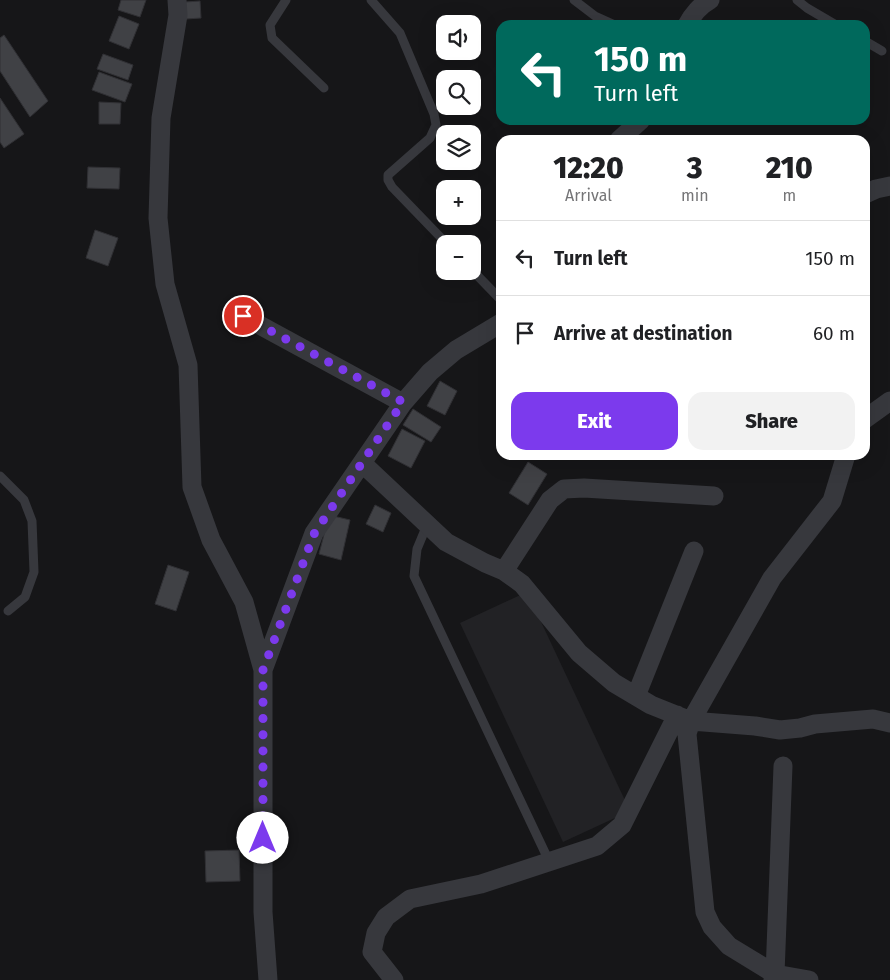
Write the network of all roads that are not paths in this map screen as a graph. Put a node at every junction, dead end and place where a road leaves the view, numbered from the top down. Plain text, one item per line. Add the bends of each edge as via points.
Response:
1 (177, 0) edge
2 (286, 0) edge
3 (371, 0) edge
4 (574, 0) edge
5 (710, 0) edge
6 (796, 0) edge
7 (604, 20) edge
8 (690, 20) edge
9 (827, 20) edge
10 (870, 44) edge
11 (882, 51) dead end
12 (324, 88) dead end
13 (636, 125) edge
14 (624, 135) edge
15 (890, 186) edge
16 (870, 192) edge
17 (438, 235) edge
18 (481, 279) edge
19 (496, 295) edge
20 (243, 316) dead end
21 (496, 326) edge
22 (890, 401) edge
23 (403, 402) junction
24 (870, 415) edge
25 (844, 460) edge
26 (363, 464) junction
27 (0, 476) edge
28 (714, 496) dead end
29 (427, 525) junction
30 (694, 551) dead end
31 (504, 571) junction
32 (8, 611) dead end
33 (263, 670) junction
34 (636, 696) junction
35 (684, 718) junction
36 (890, 723) edge
37 (783, 766) dead end
38 (548, 861) junction
39 (774, 977) edge
40 (268, 980) edge
41 (394, 980) edge
42 (809, 980) edge

1 - 33 street via 178,15 161,118 158,218 165,284 188,365 192,487 211,540 244,602
2 - 12 lane via 270,25 272,38
3 - 17 lane via 400,33 436,125 430,138 388,175 388,180
4 - 7 lane
5 - 8 street
6 - 9 lane
10 - 11 lane
13 - 14 street
15 - 16 street
18 - 19 lane
20 - 23 street
21 - 23 street via 456,350 430,372
22 - 24 street
23 - 26 street
25 - 35 street via 832,501 772,578
26 - 29 street
26 - 33 street via 314,534
27 - 32 lane via 24,500 32,521 34,572 26,597
28 - 31 street via 564,489 550,500
29 - 31 street via 446,542
29 - 38 lane via 417,549 414,576
30 - 34 street
31 - 34 street via 522,584 579,652 614,683
33 - 40 street via 262,912
34 - 35 street
35 - 36 street via 780,730 873,718
35 - 38 street via 622,825 596,846
35 - 39 street via 705,912 712,927 729,946
37 - 39 street
38 - 41 street via 481,884 410,899 386,917 376,933 372,952
39 - 42 street

